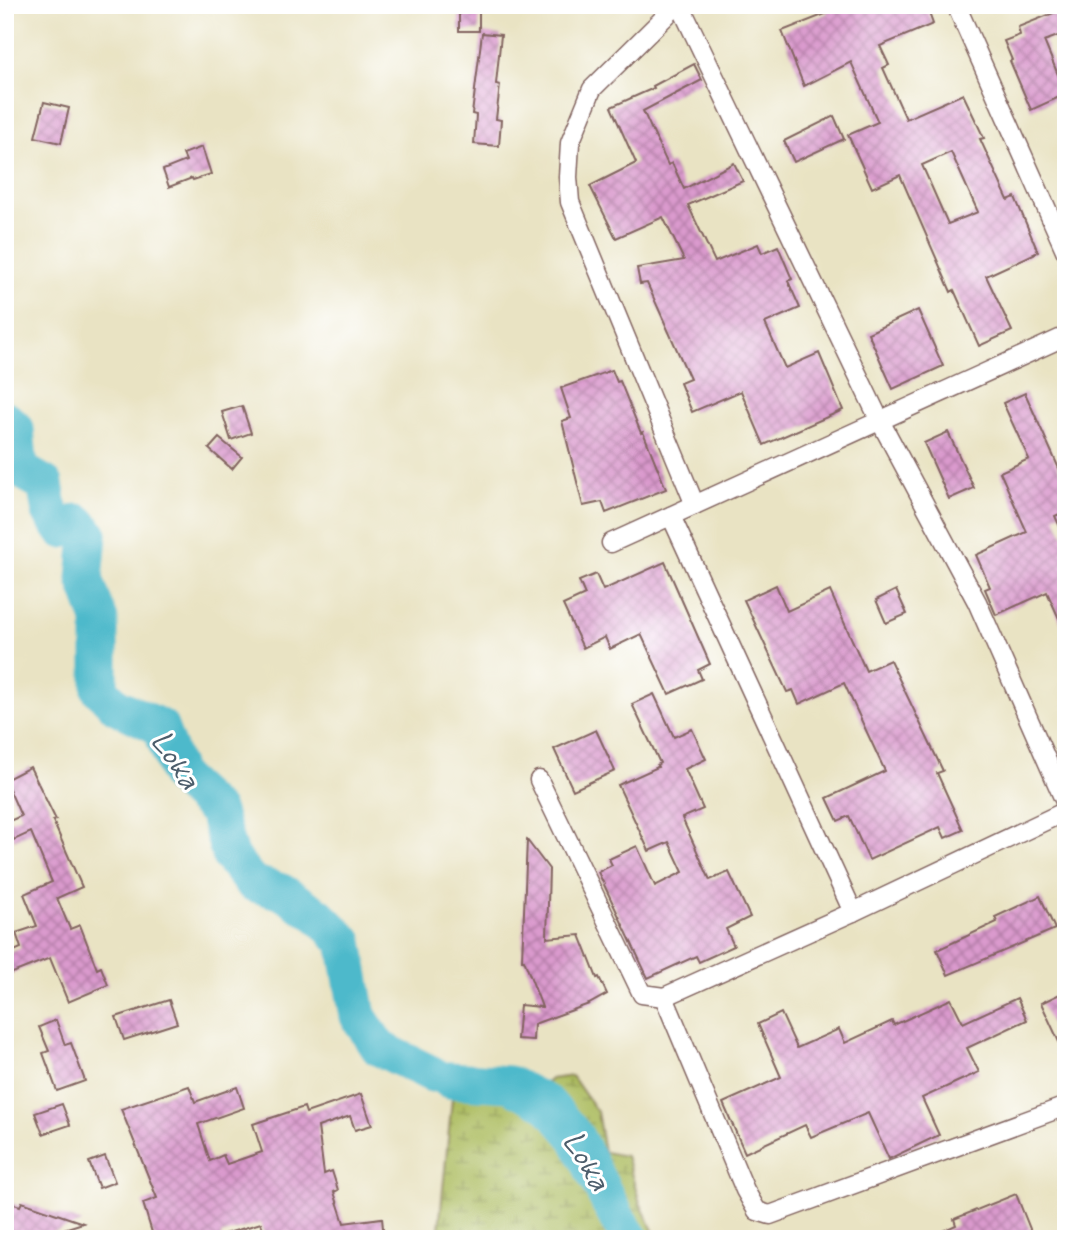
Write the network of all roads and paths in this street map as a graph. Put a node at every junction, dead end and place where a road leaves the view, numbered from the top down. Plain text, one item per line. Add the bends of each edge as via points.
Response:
1 (679, 5) edge
2 (956, 5) edge
3 (1066, 252) edge
4 (1066, 336) edge
5 (879, 419) junction
6 (695, 505) junction
7 (671, 516) junction
8 (611, 543) dead end
9 (539, 780) dead end
10 (1066, 804) edge
11 (1066, 811) edge
12 (853, 912) junction
13 (664, 997) junction
14 (1064, 1111) edge

1 - 5 street
1 - 6 street via 592,89 570,144 568,177 570,202
2 - 3 street
4 - 5 street
5 - 6 street
5 - 10 street via 978,602
6 - 7 street
7 - 8 street
7 - 12 street
9 - 13 street via 642,994
11 - 12 street
12 - 13 street
13 - 14 street via 745,1190 757,1211 771,1215

